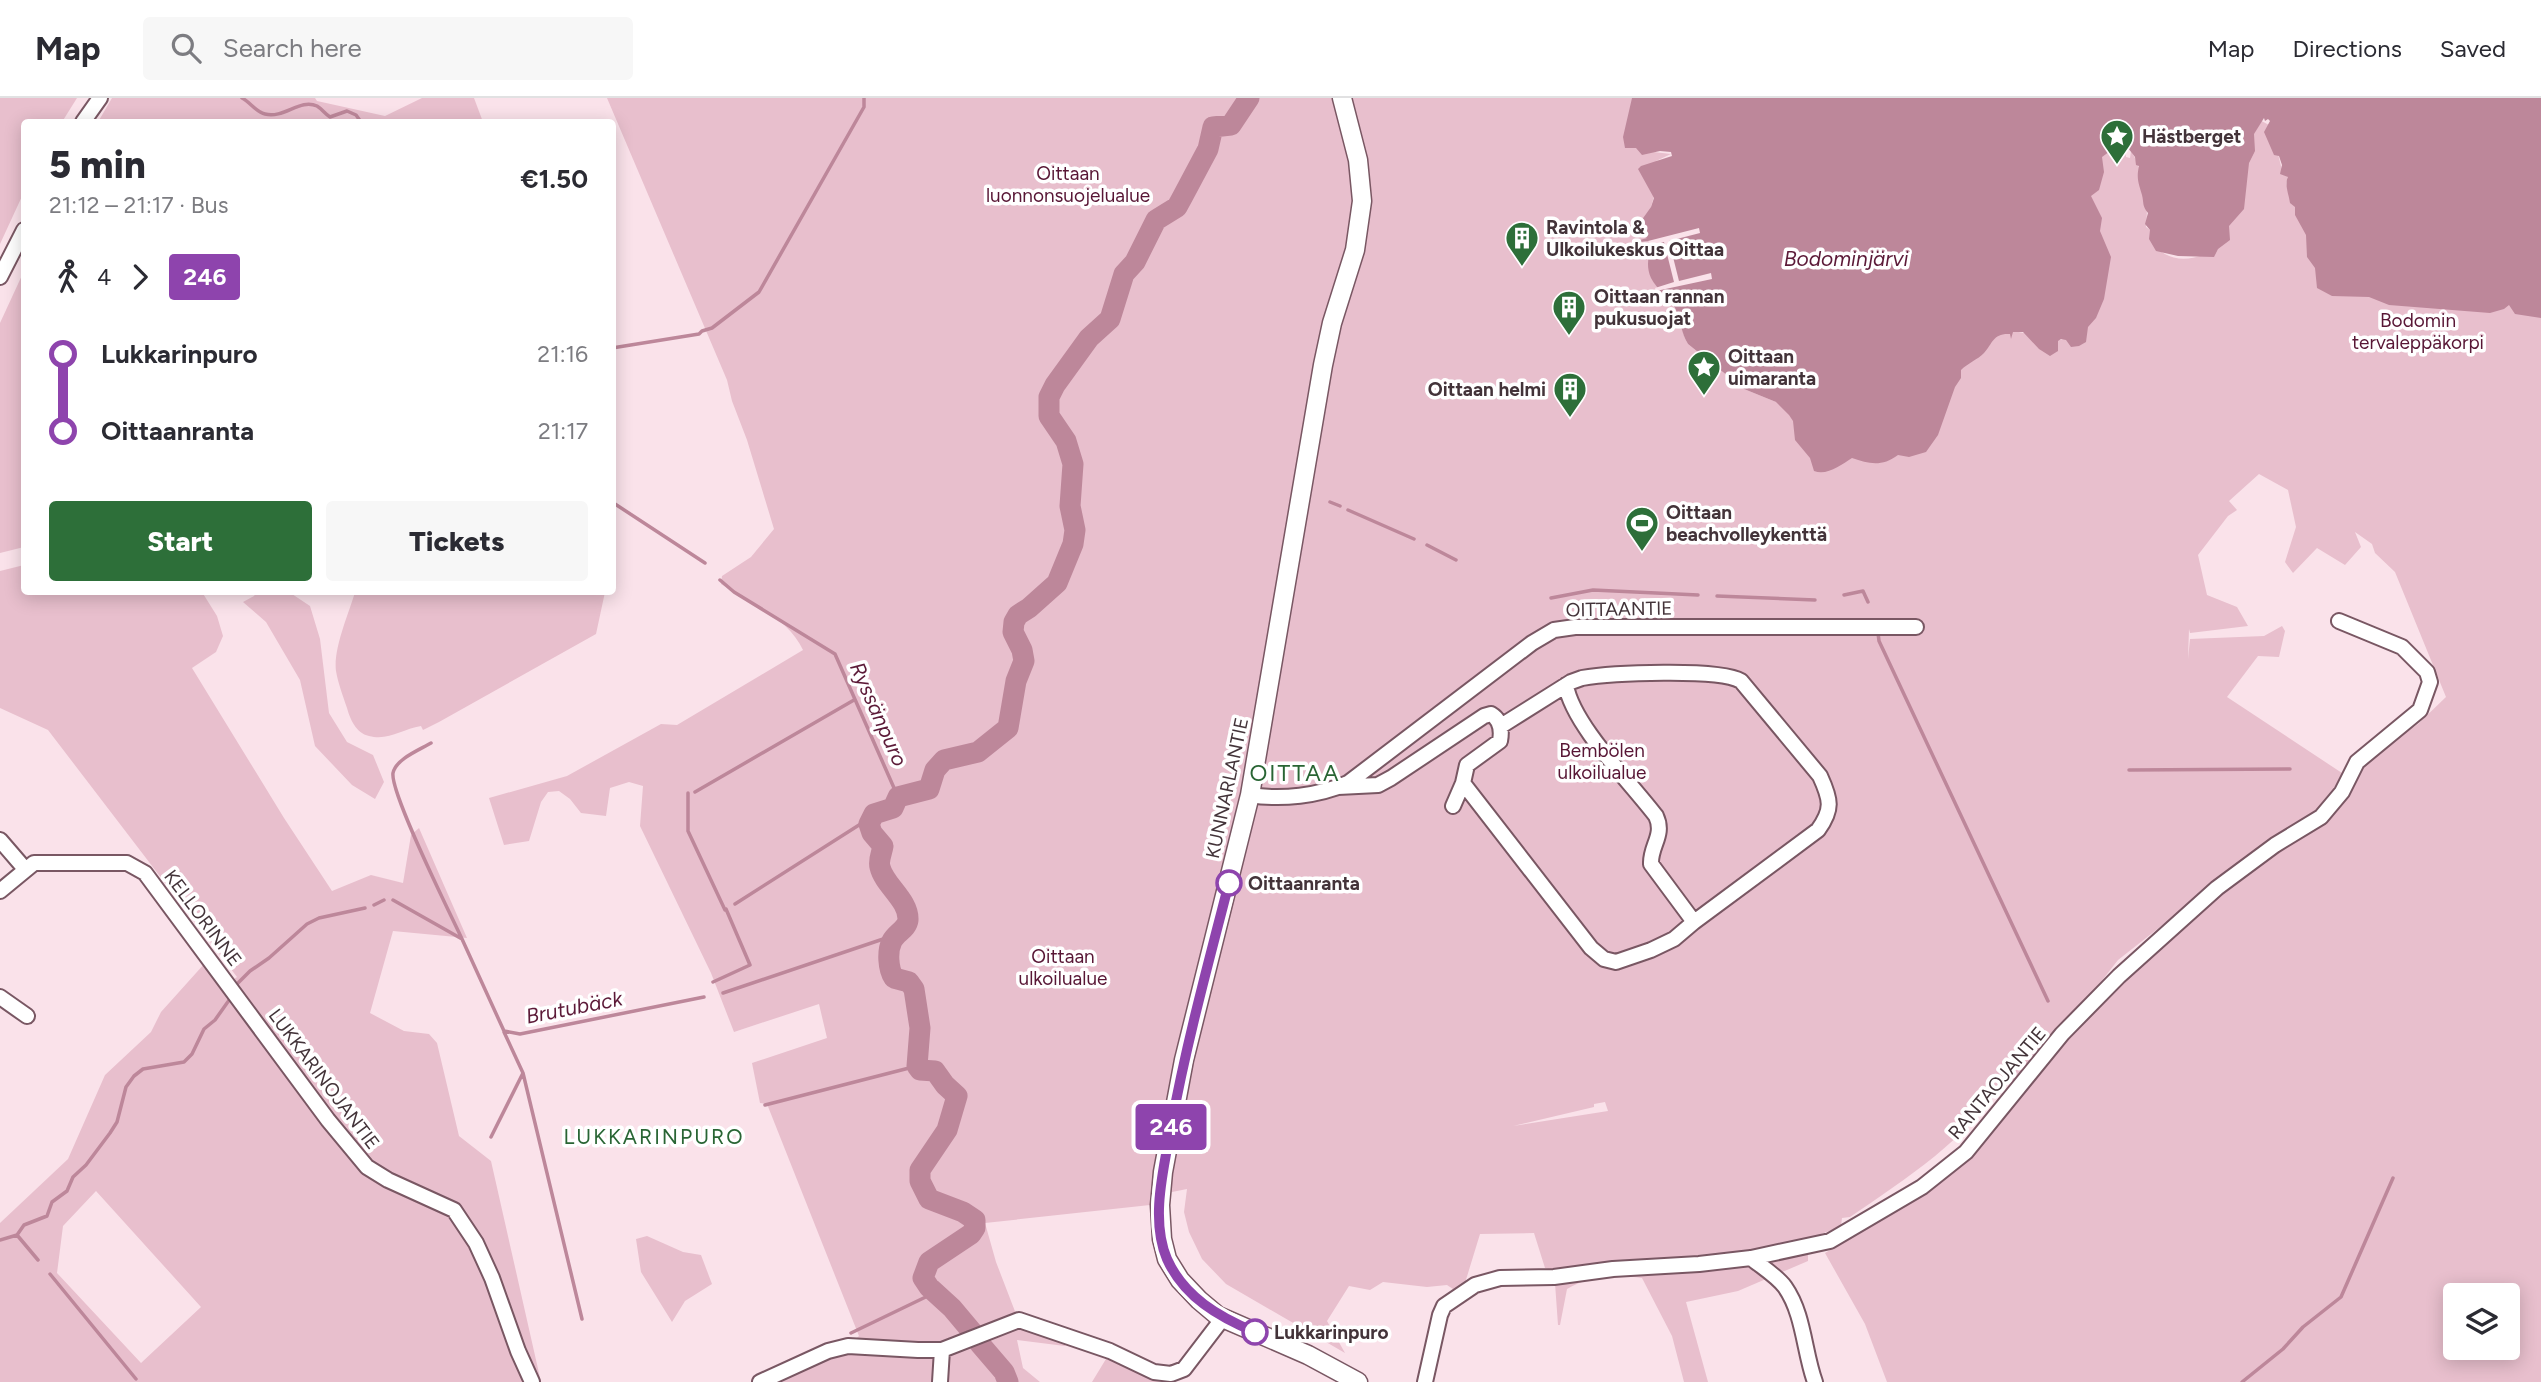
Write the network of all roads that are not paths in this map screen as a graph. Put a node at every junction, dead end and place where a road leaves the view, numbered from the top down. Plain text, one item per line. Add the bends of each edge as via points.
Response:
1 (100, 98) edge
2 (1342, 98) edge
3 (85, 119) edge
4 (21, 236) edge
5 (0, 277) edge
6 (2339, 621) dead end
7 (1916, 627) dead end
8 (1566, 685) junction
9 (1501, 726) junction
10 (1463, 783) junction
11 (1337, 788) junction
12 (1250, 795) junction
13 (1453, 806) dead end
14 (0, 839) edge
15 (25, 869) junction
16 (0, 891) edge
17 (1694, 922) junction
18 (229, 986) joint
19 (0, 997) edge
20 (27, 1016) dead end
21 (1751, 1258) junction
22 (1223, 1318) junction
23 (942, 1350) junction
24 (532, 1382) edge
25 (760, 1382) edge
26 (940, 1382) edge
27 (1358, 1382) edge
28 (1425, 1382) edge
29 (1815, 1382) edge

1 - 3 street
2 - 12 main road, KUNNARLANTIE via 1362,178 1360,220 1323,365
4 - 5 street
6 - 21 street, RANTAOJANTIE via 2402,647 2427,672 2430,682 2420,710 2357,762 2342,792 2321,817 2217,888 2119,976 2062,1034 1966,1152 1922,1187 1830,1241
7 - 11 street, OITTAANTIE via 1554,630
8 - 9 street
8 - 17 street via 1585,728 1656,816 1660,832 1651,864
8 - 17 street via 1595,676 1707,673 1733,677 1820,776 1830,804 1818,830
9 - 10 street via 1500,741 1467,765
9 - 11 street via 1491,714 1484,716 1378,785
10 - 13 street
10 - 17 street via 1604,959 1616,962 1651,950
11 - 12 street, OITTAANTIE via 1292,797
12 - 22 main road, KUNNARLANTIE via 1184,1060 1160,1205 1167,1259 1180,1280
14 - 15 street
15 - 16 street
15 - 18 street, KELLORINNE via 34,863 127,863 137,867
18 - 24 street, LUKKARINOJANTIE via 367,1167 454,1210 492,1278
19 - 20 street
21 - 28 street, RANTAOJANTIE via 1500,1278 1475,1285 1444,1306
21 - 29 street via 1785,1287 1798,1316
22 - 23 street via 1184,1369 1171,1374 1154,1372 1110,1351 1019,1320
22 - 27 main road, KUNNARLANTIE
23 - 25 street via 848,1346
23 - 26 street

